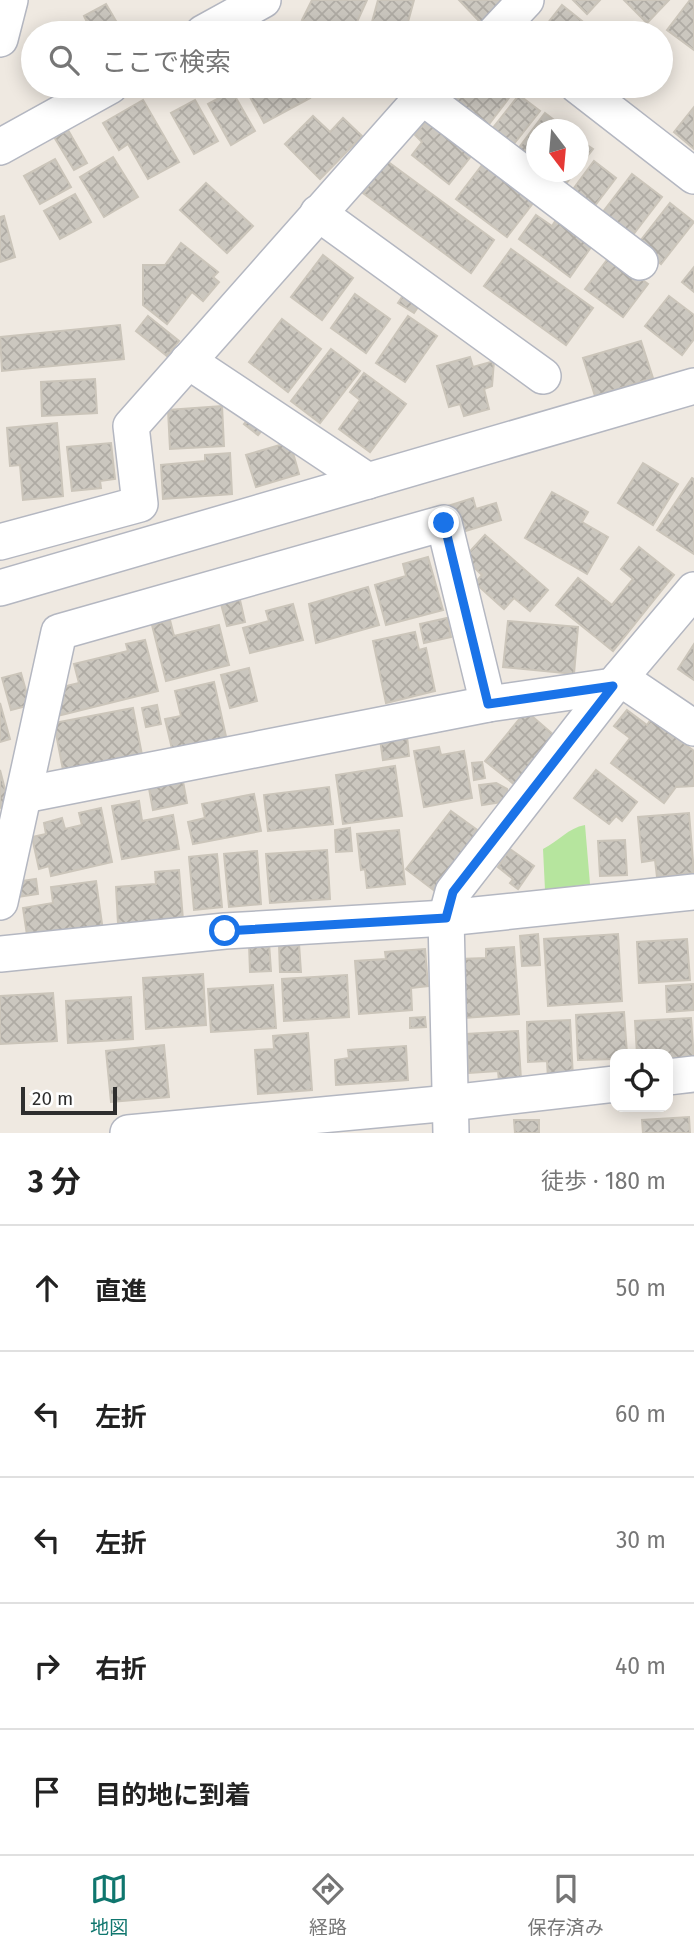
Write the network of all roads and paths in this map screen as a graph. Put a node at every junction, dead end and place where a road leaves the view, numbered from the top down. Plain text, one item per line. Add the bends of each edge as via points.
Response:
1 (10, 0) edge
2 (263, 0) edge
3 (526, 0) edge
4 (225, 21) edge
5 (510, 21) edge
6 (0, 39) edge
7 (88, 98) edge
8 (420, 98) edge
9 (435, 98) edge
10 (593, 98) edge
11 (0, 147) edge
12 (694, 176) edge
13 (318, 213) junction
14 (640, 262) dead end
15 (188, 361) junction
16 (543, 376) dead end
17 (694, 386) edge
18 (368, 481) junction
19 (0, 542) edge
20 (0, 588) edge
21 (694, 590) edge
22 (616, 682) junction
23 (488, 704) junction
24 (694, 728) edge
25 (24, 795) junction
26 (694, 892) edge
27 (0, 902) edge
28 (446, 918) junction
29 (0, 954) edge
30 (694, 1074) edge
31 (673, 1076) edge
32 (610, 1085) edge
33 (450, 1118) edge
34 (128, 1133) edge

1 - 6 street
2 - 4 street
3 - 5 street
7 - 11 street
8 - 13 street
9 - 14 street
10 - 12 street
13 - 15 street
13 - 16 street
15 - 18 street
15 - 19 street via 131,426 140,505
17 - 18 street
18 - 20 street
21 - 22 street
22 - 23 street
22 - 24 street
22 - 28 street via 453,892
23 - 25 street
23 - 25 street via 444,523 59,632
25 - 27 street
26 - 28 street
28 - 29 street via 225,931
28 - 33 street
30 - 31 street
32 - 33 street
33 - 34 street

